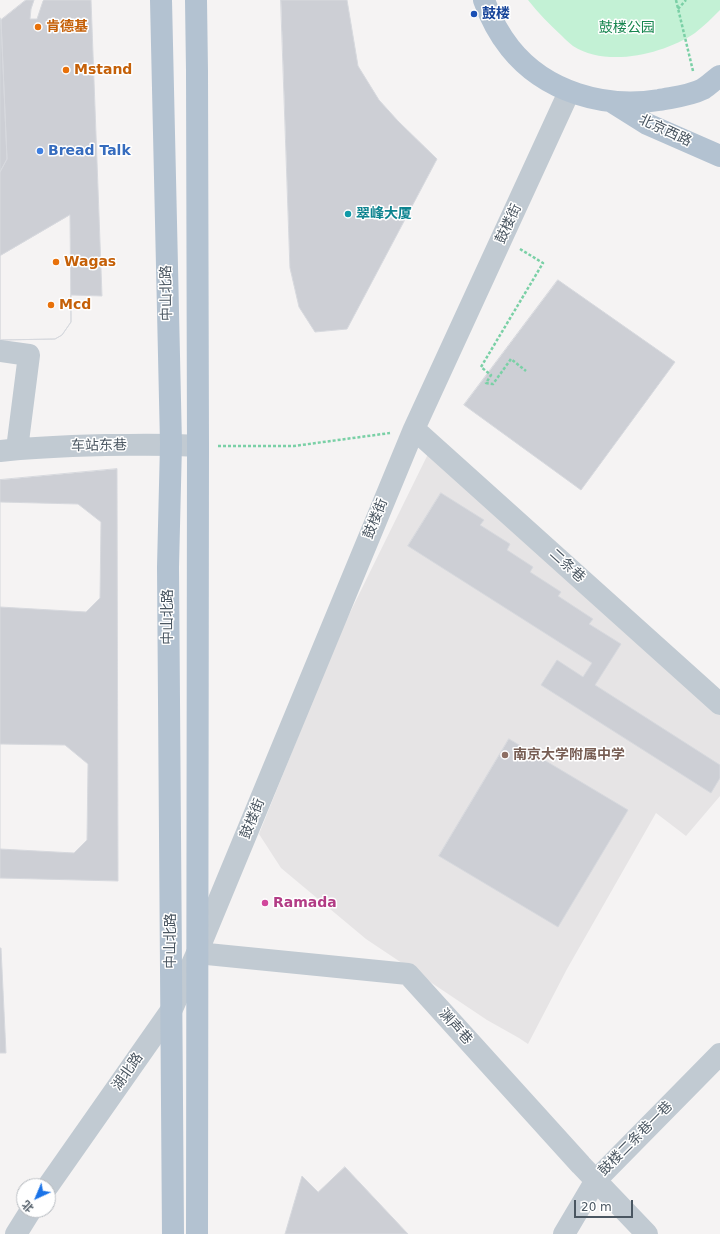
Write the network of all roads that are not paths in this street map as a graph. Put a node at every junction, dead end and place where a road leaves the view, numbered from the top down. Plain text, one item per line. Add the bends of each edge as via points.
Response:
1 (161, 0) edge
2 (196, 0) edge
3 (484, 0) edge
4 (720, 76) edge
5 (569, 92) junction
6 (612, 102) junction
7 (720, 156) edge
8 (0, 351) edge
9 (414, 429) junction
10 (171, 444) junction
11 (198, 446) junction
12 (9, 450) edge
13 (720, 704) edge
14 (197, 953) junction
15 (172, 1009) junction
16 (720, 1054) edge
17 (54, 1178) edge
18 (596, 1180) junction
19 (27, 1218) edge
20 (16, 1234) edge
21 (173, 1234) edge
22 (197, 1234) edge
23 (564, 1234) edge
24 (647, 1234) edge

1 - 10 main road, 中山北路
2 - 11 main road, 中山北路
3 - 5 main road via 498,30 518,57 548,82
4 - 6 main road via 687,95 642,103
5 - 6 main road
5 - 9 street, 鼓楼街
6 - 7 main road, 北京西路 via 647,124
8 - 12 street via 29,355
9 - 13 street, 二条巷
9 - 14 street, 鼓楼街
10 - 11 street, 车站东巷
10 - 12 street, 车站东巷
10 - 15 main road, 中山北路 via 168,567
11 - 14 main road, 中山北路
14 - 15 street, 湖北路
14 - 18 street, 渊声巷 via 408,974
14 - 22 main road, 中山北路
15 - 17 street, 湖北路
15 - 21 main road, 中山北路
16 - 18 street, 鼓楼二条巷一巷
18 - 23 street, 鼓楼二条巷一巷
18 - 24 street, 渊声巷
19 - 20 street

